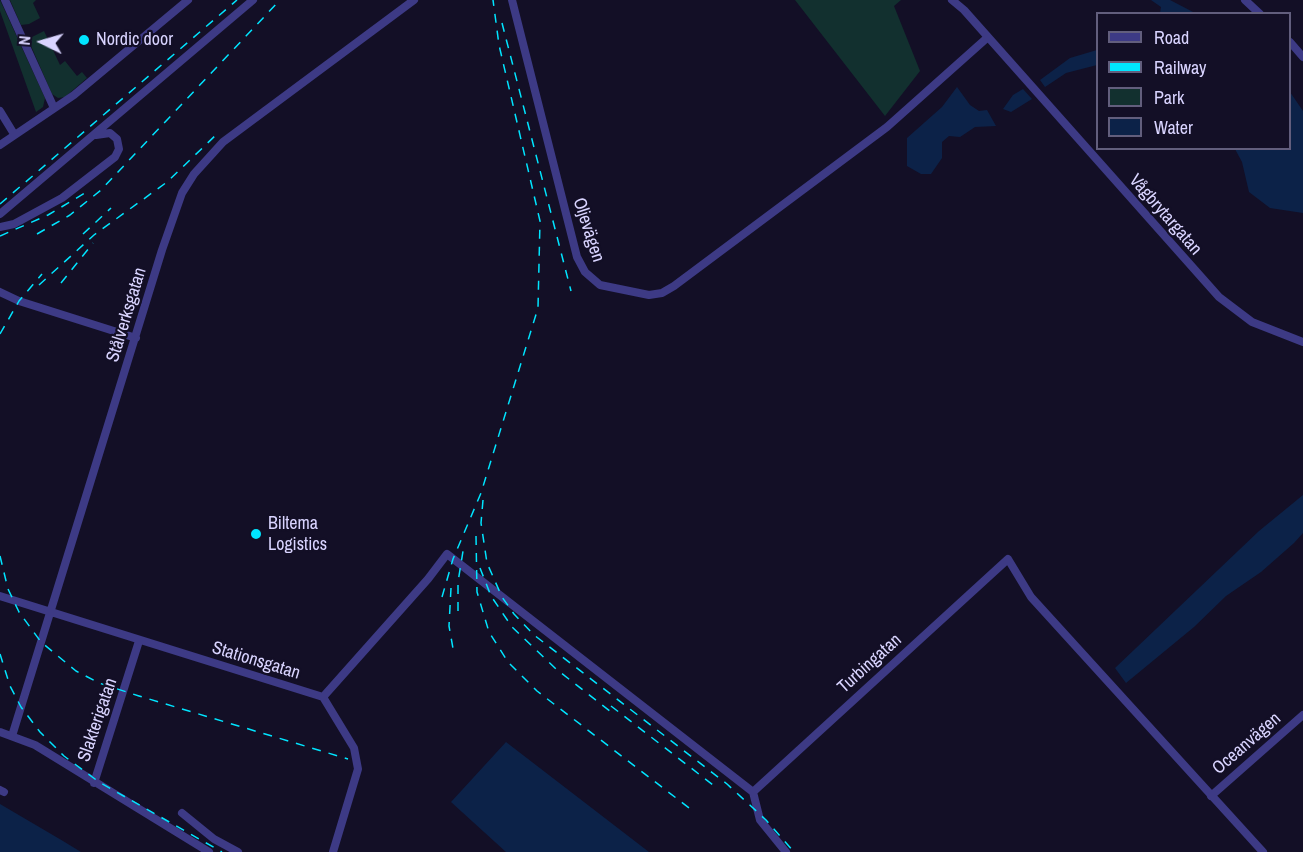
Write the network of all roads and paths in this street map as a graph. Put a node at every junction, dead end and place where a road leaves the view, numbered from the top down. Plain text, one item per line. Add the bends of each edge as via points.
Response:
1 (5, 0) edge
2 (188, 0) edge
3 (253, 0) edge
4 (414, 0) edge
5 (512, 0) edge
6 (952, 0) edge
7 (1245, 0) edge
8 (1258, 12) edge
9 (988, 37) junction
10 (1291, 43) edge
11 (1303, 57) edge
12 (54, 108) junction
13 (0, 111) edge
14 (14, 134) junction
15 (94, 135) junction
16 (0, 146) edge
17 (0, 214) edge
18 (0, 226) edge
19 (0, 292) edge
20 (136, 338) junction
21 (1303, 342) edge
22 (0, 596) edge
23 (51, 612) junction
24 (139, 641) junction
25 (322, 697) junction
26 (1303, 715) edge
27 (0, 732) edge
28 (12, 736) junction
29 (94, 783) junction
30 (753, 792) junction
31 (1211, 796) junction
32 (182, 813) dead end
33 (209, 852) edge
34 (238, 852) edge
35 (333, 852) edge
36 (786, 852) edge
37 (1263, 852) edge

1 - 12 street
2 - 12 street via 74,96
3 - 15 street
4 - 20 street, Stålverksgatan via 223,142 194,174 174,214
5 - 9 street, Oljevägen via 577,258 585,273 600,285 650,295 662,293 875,136
6 - 9 street, Vågbrytargatan
7 - 8 street
9 - 21 street, Vågbrytargatan via 1219,297 1252,322
10 - 11 street
12 - 14 street
13 - 14 street
14 - 16 street
15 - 17 street
15 - 18 street via 110,133 117,139 119,149 115,157 62,198 14,224
19 - 20 street
20 - 23 street, Stålverksgatan
22 - 23 street, Stationsgatan
23 - 24 street, Stationsgatan
23 - 28 street, Stålverksgatan
24 - 25 street, Stationsgatan
24 - 29 street, Slakterigatan
25 - 30 street via 447,554
25 - 35 street via 354,748 358,769
26 - 31 street, Oceanvägen
27 - 28 street
28 - 29 street via 52,755
29 - 33 street, Slakterigatan
30 - 31 street, Turbingatan via 1008,559 1031,597
30 - 36 street via 760,820
31 - 37 street, Turbingatan
32 - 34 street via 214,839

